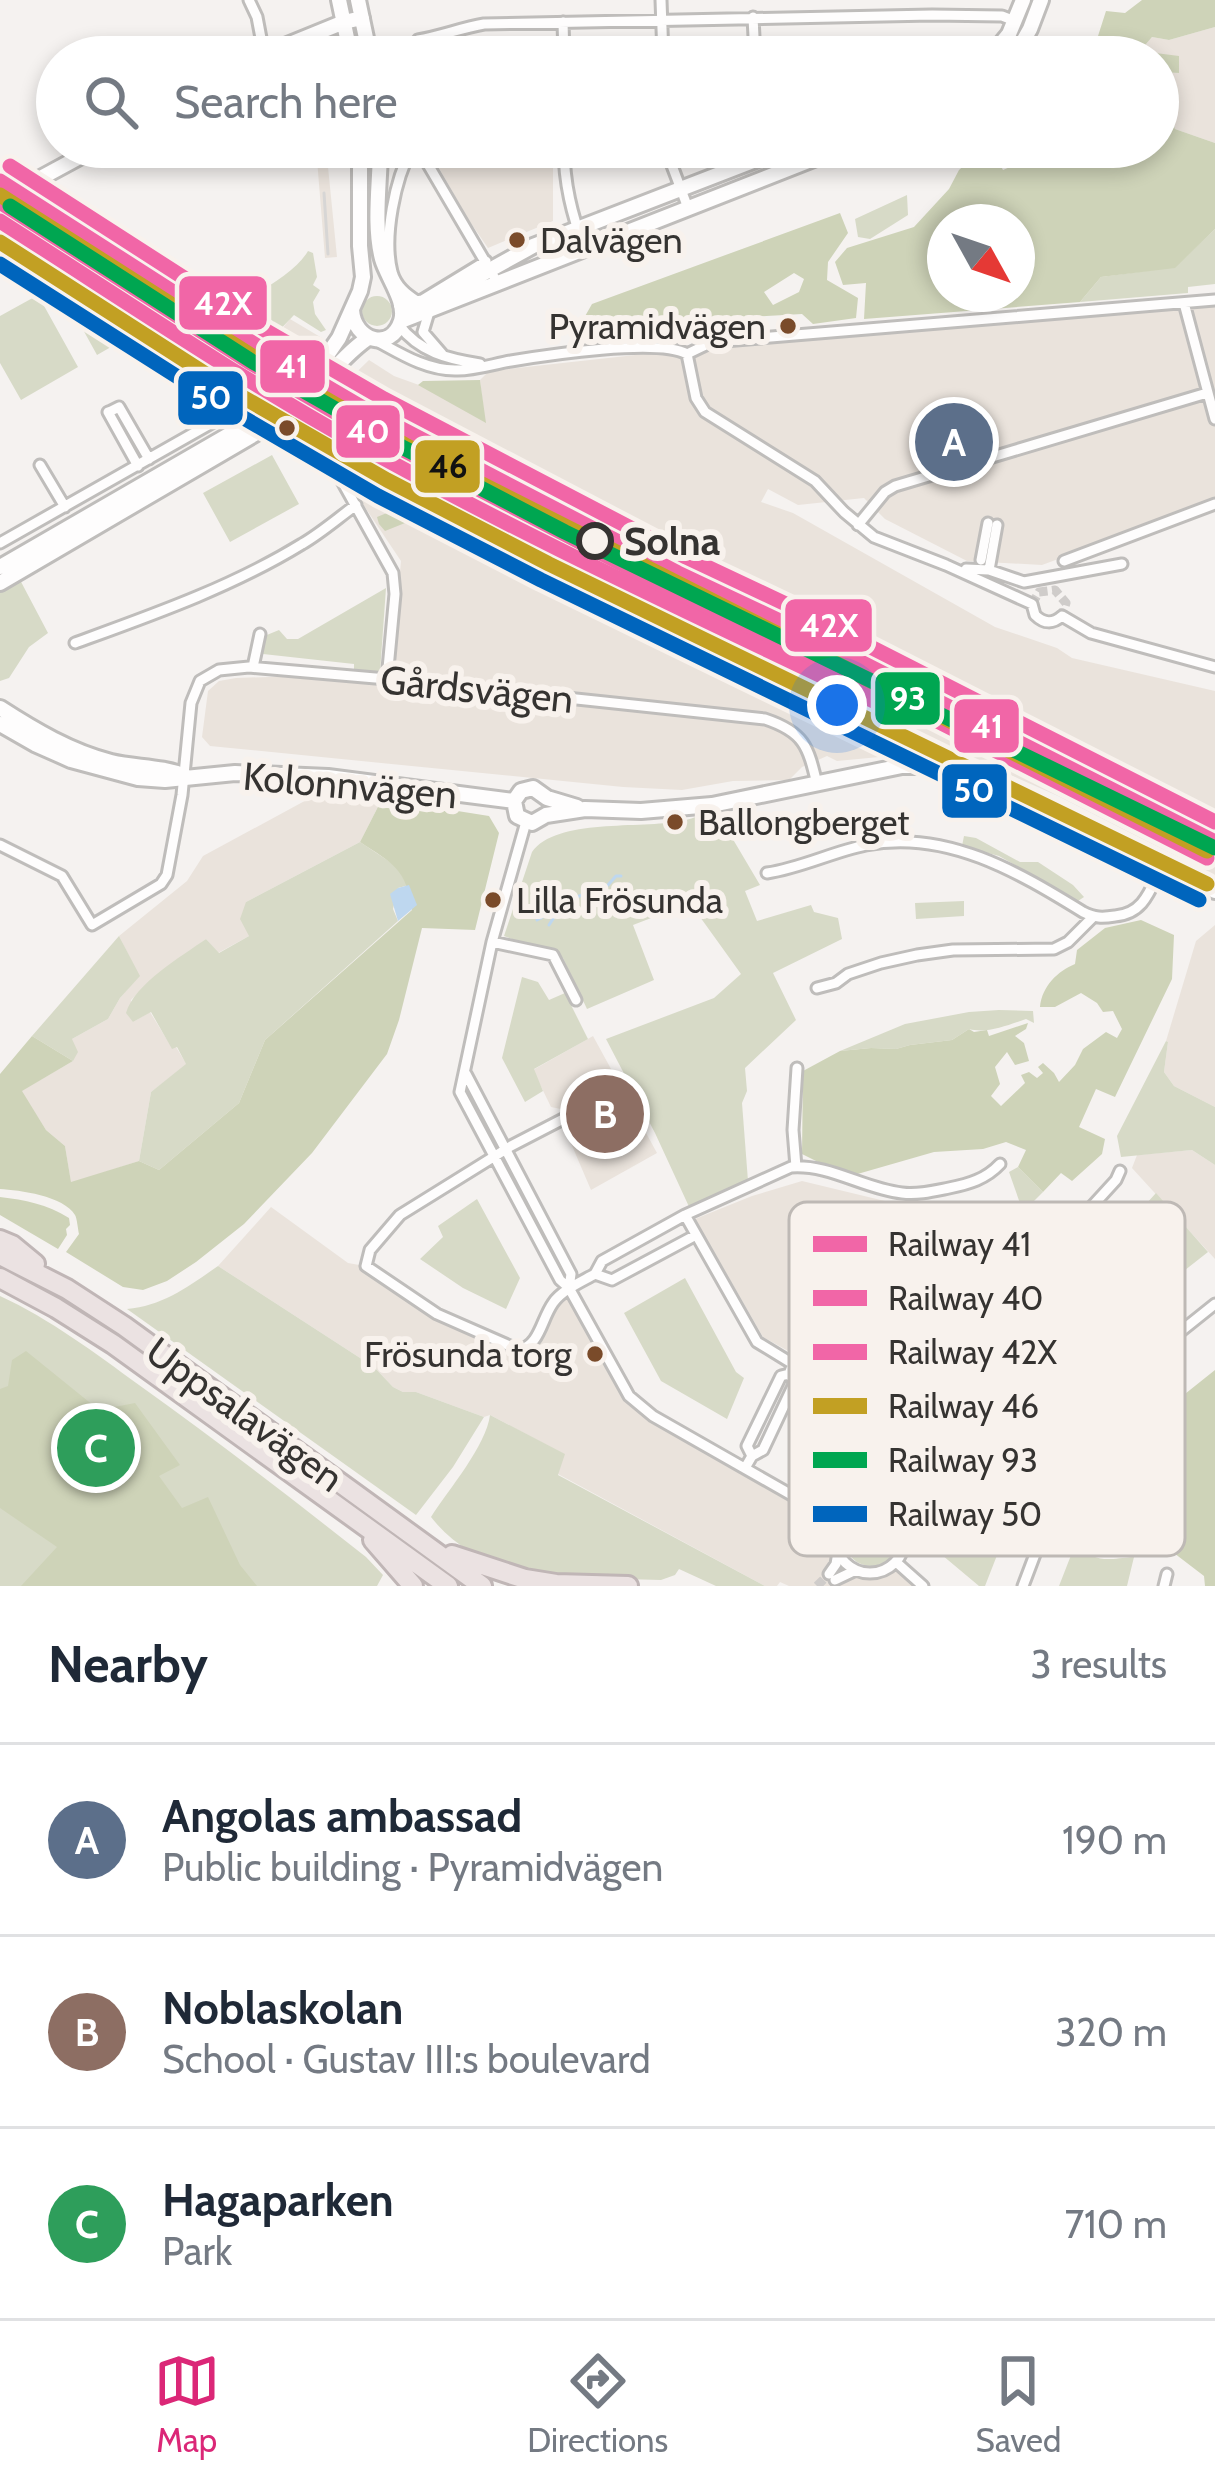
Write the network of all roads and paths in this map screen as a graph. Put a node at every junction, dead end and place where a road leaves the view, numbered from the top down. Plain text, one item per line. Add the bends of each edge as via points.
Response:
1 (248, 0) edge
2 (339, 0) edge
3 (358, 0) edge
4 (662, 0) edge
5 (804, 0) edge
6 (932, 0) edge
7 (1023, 0) edge
8 (1041, 0) edge
9 (932, 15) junction
10 (803, 16) junction
11 (752, 17) junction
12 (362, 18) junction
13 (662, 20) junction
14 (1016, 21) junction
15 (344, 22) junction
16 (563, 22) junction
17 (1030, 29) junction
18 (259, 36) edge
19 (310, 36) edge
20 (347, 36) edge
21 (366, 36) edge
22 (438, 36) edge
23 (563, 36) edge
24 (662, 36) edge
25 (753, 36) edge
26 (1007, 36) edge
27 (1026, 36) edge
28 (57, 168) edge
29 (360, 168) edge
30 (380, 168) edge
31 (403, 168) edge
32 (430, 168) edge
33 (564, 168) edge
34 (672, 168) edge
35 (732, 168) edge
36 (789, 168) edge
37 (784, 170) joint
38 (680, 189) junction
39 (0, 200) edge
40 (688, 208) junction
41 (577, 229) junction
42 (584, 248) junction
43 (491, 271) junction
44 (360, 291) junction
45 (1215, 300) edge
46 (1184, 302) junction
47 (400, 307) junction
48 (352, 309) junction
49 (429, 312) junction
50 (369, 340) junction
51 (688, 354) junction
52 (446, 358) junction
53 (491, 365) junction
54 (1207, 393) junction
55 (283, 410) junction
56 (1215, 419) edge
57 (253, 421) junction
58 (149, 459) junction
59 (40, 465) dead end
60 (333, 465) dead end
61 (138, 466) junction
62 (356, 505) junction
63 (1215, 505) edge
64 (65, 506) junction
65 (993, 524) dead end
66 (858, 525) junction
67 (0, 543) edge
68 (981, 561) junction
69 (1064, 561) dead end
70 (1122, 564) dead end
71 (0, 567) edge
72 (966, 569) dead end
73 (0, 583) edge
74 (260, 634) dead end
75 (75, 643) dead end
76 (1215, 667) edge
77 (253, 668) junction
78 (387, 679) junction
79 (0, 708) edge
80 (0, 724) edge
81 (184, 776) junction
82 (818, 784) junction
83 (547, 798) junction
84 (514, 801) junction
85 (585, 808) junction
86 (546, 815) junction
87 (526, 822) junction
88 (0, 845) edge
89 (1162, 866) junction
90 (767, 872) dead end
91 (1215, 891) edge
92 (1093, 917) junction
93 (492, 942) junction
94 (818, 988) dead end
95 (576, 1000) dead end
96 (797, 1068) dead end
97 (465, 1072) junction
98 (567, 1117) dead end
99 (505, 1150) junction
100 (494, 1156) junction
101 (1000, 1164) dead end
102 (796, 1167) junction
103 (1120, 1171) dead end
104 (1096, 1202) edge
105 (685, 1215) junction
106 (696, 1234) junction
107 (0, 1240) edge
108 (0, 1255) edge
109 (595, 1274) junction
110 (0, 1278) edge
111 (569, 1288) junction
112 (67, 1289) junction
113 (1215, 1304) edge
114 (1185, 1328) edge
115 (789, 1367) edge
116 (789, 1395) edge
117 (745, 1468) junction
118 (789, 1494) edge
119 (354, 1518) junction
120 (429, 1547) junction
121 (837, 1556) edge
122 (841, 1556) edge
123 (900, 1556) edge
124 (1035, 1556) edge
125 (896, 1562) junction
126 (856, 1570) junction
127 (1167, 1574) dead end
128 (413, 1586) edge
129 (448, 1586) edge
130 (482, 1586) edge
131 (628, 1586) edge
132 (922, 1586) edge
133 (1023, 1586) edge
134 (1164, 1586) edge

1 - 18 street
2 - 15 street
3 - 12 street
4 - 13 street
5 - 10 street
6 - 9 street
7 - 14 street
8 - 17 street
9 - 10 street
9 - 14 street
10 - 11 street
11 - 13 street
11 - 25 street
12 - 15 street
12 - 21 street
13 - 16 street
13 - 24 street
14 - 17 street
14 - 26 street
15 - 19 street
15 - 20 street
16 - 22 street via 484,24
16 - 23 street
17 - 27 street
28 - 39 street
29 - 44 street
30 - 47 street via 379,243
31 - 47 street via 392,206
32 - 43 street
33 - 41 street
34 - 38 street
35 - 38 street
36 - 37 street
37 - 40 street
38 - 40 street
38 - 41 street
40 - 42 street
41 - 42 street
41 - 43 street
42 - 43 street
43 - 47 street via 432,302
43 - 49 street
44 - 47 street via 374,284
44 - 48 street
45 - 46 street
46 - 51 street via 712,343
46 - 54 street
47 - 49 street
47 - 50 street via 393,333
47 - 52 street via 414,342
48 - 50 street
48 - 55 street via 332,350
49 - 52 street via 423,332
50 - 53 street via 428,367
50 - 55 street via 304,403
51 - 53 street via 647,348
51 - 66 street via 704,412 815,481
52 - 53 street
54 - 56 street
54 - 66 street via 895,486
55 - 57 street
55 - 73 street
57 - 58 street via 217,420
57 - 71 street
58 - 61 street
58 - 61 street via 119,406 108,412
59 - 64 street
60 - 62 street
61 - 64 street
62 - 75 street via 244,574
62 - 78 street via 393,572
63 - 69 street
64 - 67 street
65 - 68 street
66 - 76 street via 1032,604 1045,622 1063,616 1090,632
68 - 70 street via 1024,582
68 - 72 street
74 - 77 street
77 - 78 street, Gårdsvägen
77 - 81 street, Gårdsvägen via 219,670 200,681
78 - 82 street, Gårdsvägen via 765,719 800,736
79 - 81 street, Kolonnvägen via 87,755
80 - 81 street, Kolonnvägen via 91,766 138,778
81 - 84 street, Kolonnvägen via 328,777
81 - 88 street via 165,880 92,925 62,876
82 - 85 street via 669,810
82 - 89 street via 902,766 957,772 1008,788
83 - 84 street via 532,788
83 - 85 street
83 - 86 street
84 - 87 street
85 - 86 street
86 - 87 street
87 - 93 street
89 - 91 street
89 - 92 street via 1138,910
90 - 92 street via 871,844 920,841 990,861
92 - 94 street via 1054,949 916,955
93 - 95 street via 554,955
93 - 97 street
96 - 102 street
97 - 99 street
97 - 100 street via 460,1092
98 - 99 street
99 - 100 street
99 - 111 street via 571,1274
100 - 111 street
100 - 111 street via 390,1222 366,1266 437,1313 519,1350 532,1344
101 - 102 street via 965,1185 920,1193
102 - 105 street
103 - 104 street
105 - 106 street
105 - 109 street via 602,1261
106 - 109 street via 612,1280
106 - 115 street via 757,1342
107 - 112 highway
108 - 112 highway, Uppsalavägen
109 - 111 street
110 - 119 highway, Uppsalavägen via 113,1344
111 - 117 street via 629,1396
112 - 120 highway, Uppsalavägen
113 - 114 street
116 - 117 street via 763,1450
117 - 118 street
119 - 128 highway
119 - 129 highway, Uppsalavägen
120 - 130 highway, Uppsalavägen
120 - 131 highway via 525,1579
121 - 126 street via 832,1577
122 - 126 street
123 - 125 street
124 - 133 street
125 - 126 street via 877,1573
125 - 132 street
127 - 134 street

